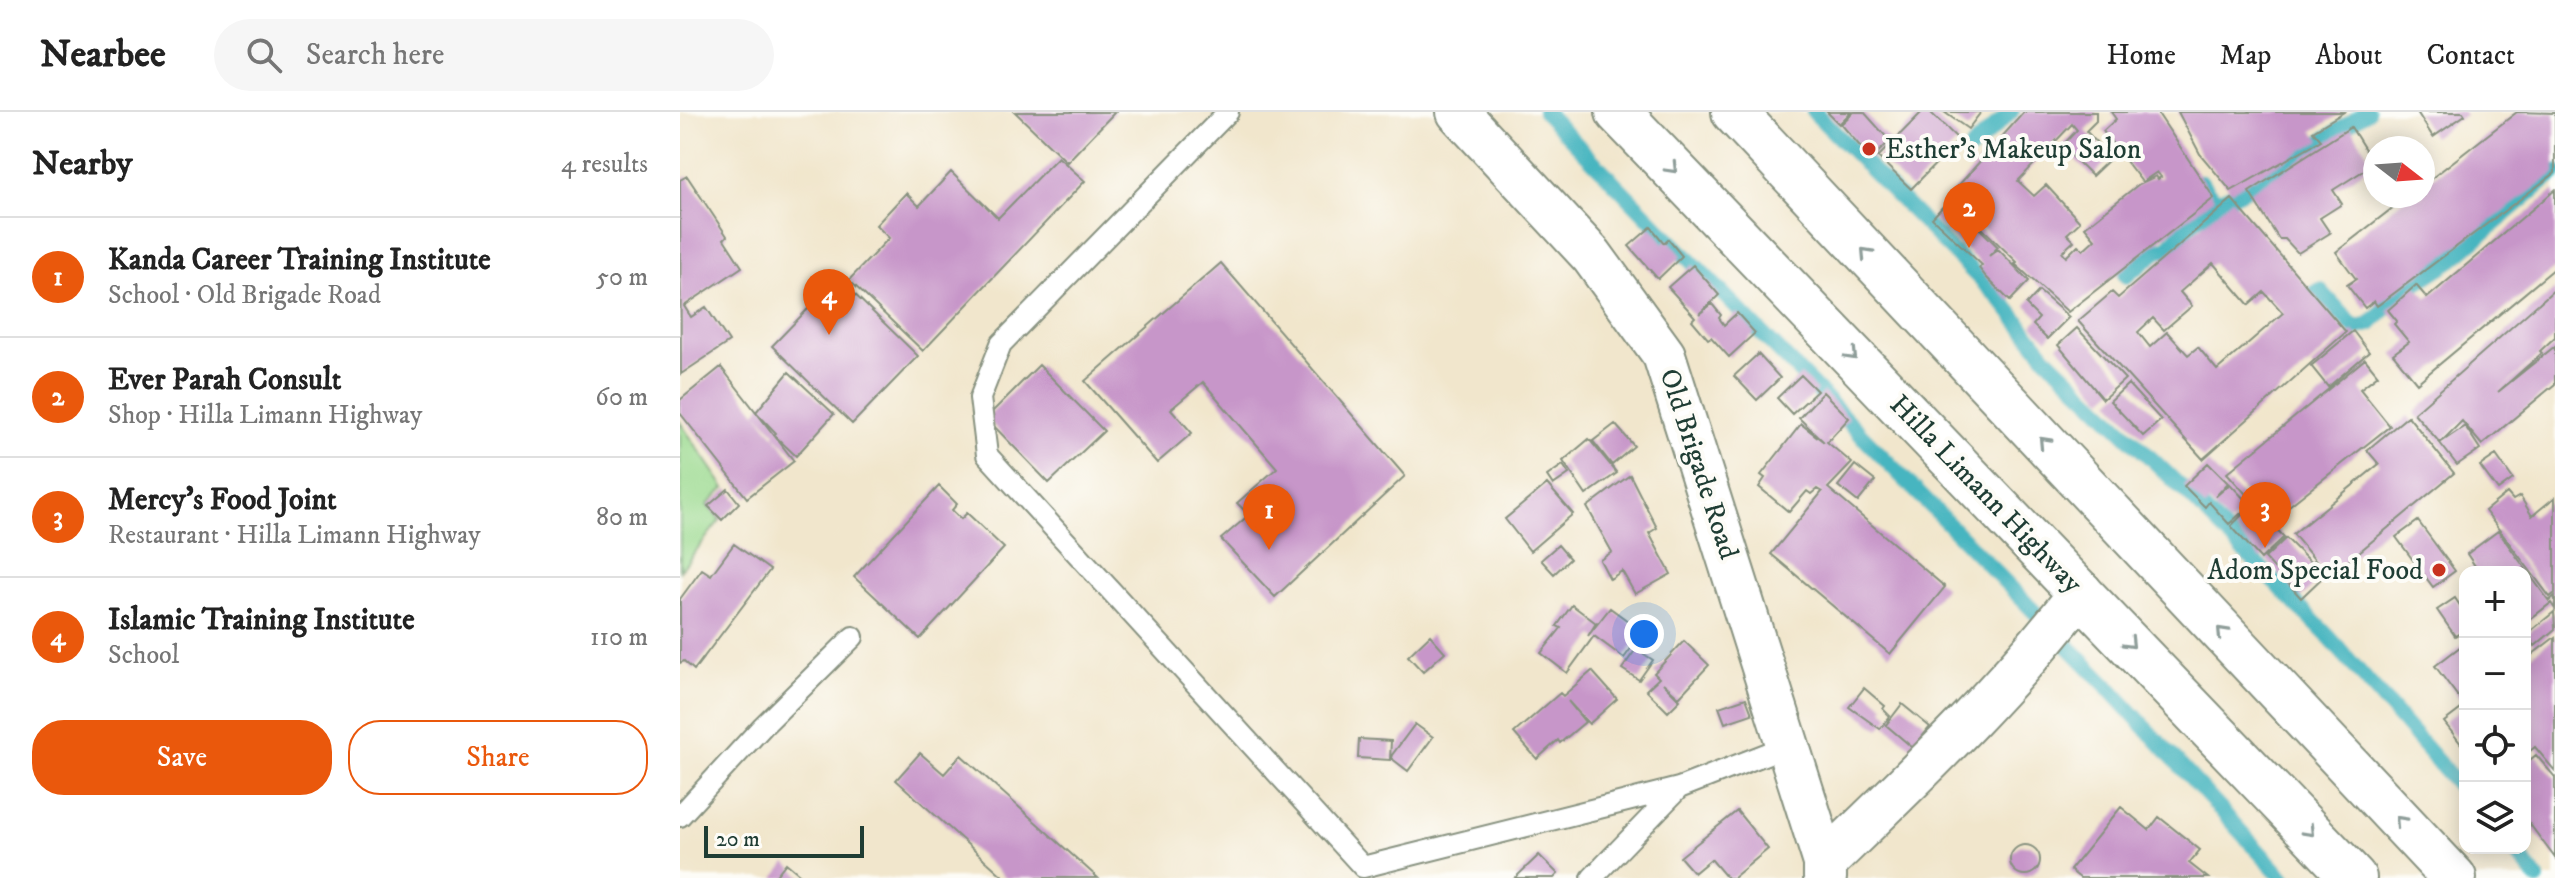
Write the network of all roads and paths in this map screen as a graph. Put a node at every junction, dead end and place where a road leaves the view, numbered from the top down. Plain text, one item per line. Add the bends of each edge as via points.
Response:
1 (1228, 112) edge
2 (1458, 112) edge
3 (1618, 112) edge
4 (1734, 112) edge
5 (2081, 592) junction
6 (853, 637) dead end
7 (1789, 745) junction
8 (1679, 788) junction
9 (680, 816) edge
10 (1825, 870) edge
11 (1366, 872) edge
12 (1592, 878) edge
13 (2354, 878) edge
14 (2454, 878) edge

1 - 11 lane via 1001,344 980,398 987,455
2 - 7 street, Old Brigade Road via 1592,256 1664,355
3 -> 5 main road, Hilla Limann Highway
14 -> 4 main road
5 - 10 street via 2052,630
5 -> 13 main road, Hilla Limann Highway
6 - 9 lane
7 - 8 lane
7 - 10 street, Old Brigade Road
8 - 11 lane
8 - 12 lane

